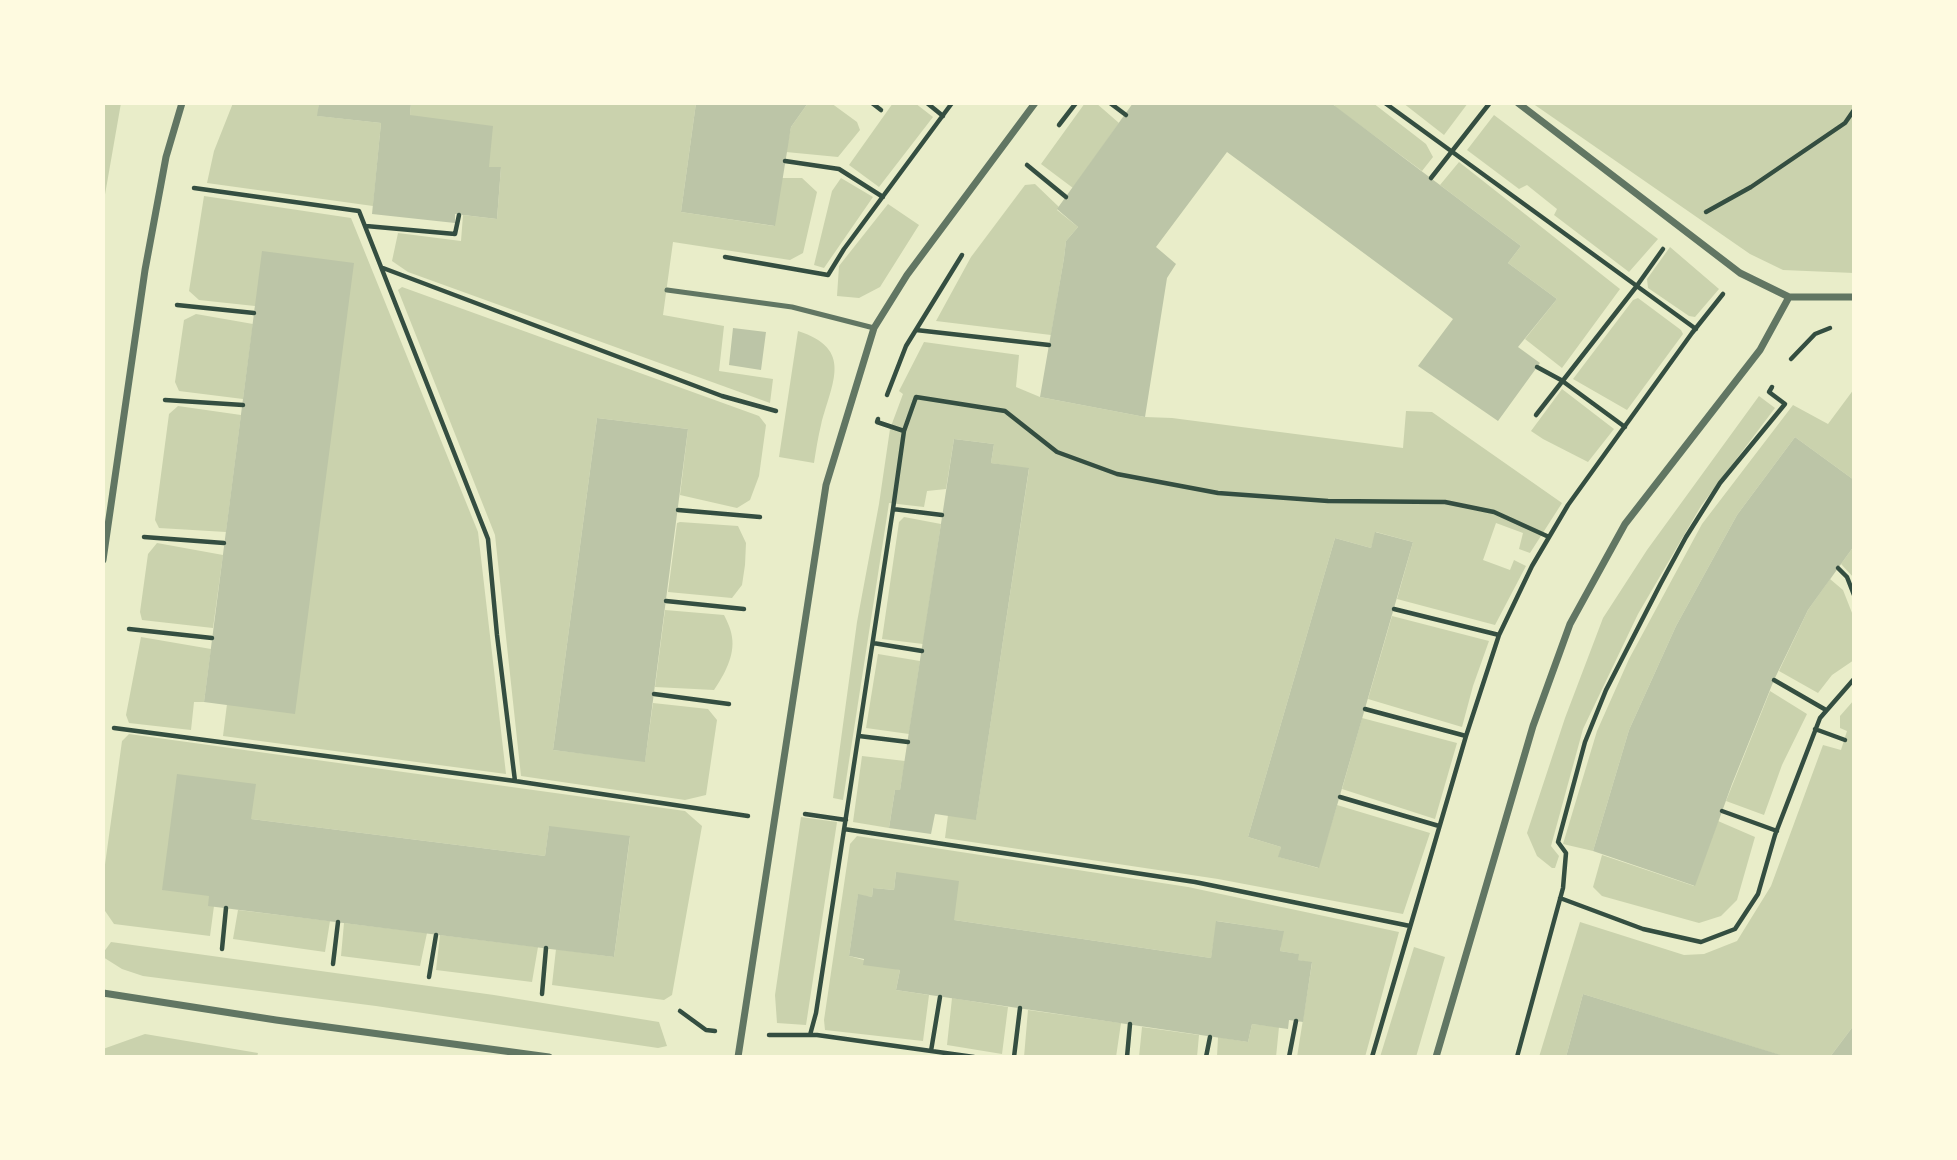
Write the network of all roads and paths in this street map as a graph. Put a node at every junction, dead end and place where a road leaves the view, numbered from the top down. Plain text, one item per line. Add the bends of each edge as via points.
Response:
1 (182, 103) edge
2 (872, 103) edge
3 (927, 103) edge
4 (952, 103) edge
5 (1035, 103) edge
6 (1076, 103) edge
7 (1110, 103) edge
8 (1385, 103) edge
9 (1489, 103) edge
10 (1518, 103) edge
11 (881, 110) dead end
12 (1854, 110) edge
13 (1125, 115) dead end
14 (943, 116) junction
15 (1051, 134) dead end
16 (1452, 152) junction
17 (785, 161) dead end
18 (1027, 165) dead end
19 (1431, 178) dead end
20 (194, 188) dead end
21 (883, 197) junction
22 (1066, 197) dead end
23 (459, 215) dead end
24 (366, 226) junction
25 (1679, 228) junction
26 (964, 252) dead end
27 (725, 257) dead end
28 (383, 268) junction
29 (1740, 273) junction
30 (1636, 287) junction
31 (667, 290) dead end
32 (1789, 297) junction
33 (1854, 298) edge
34 (177, 305) dead end
35 (254, 313) dead end
36 (1836, 324) dead end
37 (874, 327) junction
38 (1696, 329) junction
39 (916, 330) junction
40 (1049, 345) dead end
41 (1787, 363) dead end
42 (1537, 367) dead end
43 (1562, 380) junction
44 (1775, 382) dead end
45 (887, 397) dead end
46 (164, 400) dead end
47 (243, 405) dead end
48 (882, 409) dead end
49 (776, 411) dead end
50 (1536, 415) dead end
51 (1625, 427) junction
52 (904, 431) junction
53 (893, 509) junction
54 (678, 510) dead end
55 (942, 515) dead end
56 (761, 517) dead end
57 (144, 537) dead end
58 (1549, 537) junction
59 (224, 543) dead end
60 (103, 560) edge
61 (1838, 568) dead end
62 (1854, 595) edge
63 (666, 601) dead end
64 (744, 608) dead end
65 (1394, 609) dead end
66 (129, 629) dead end
67 (1499, 635) junction
68 (212, 638) dead end
69 (873, 643) junction
70 (922, 650) dead end
71 (1854, 679) edge
72 (1774, 680) dead end
73 (654, 694) dead end
74 (729, 704) dead end
75 (1365, 709) dead end
76 (1826, 710) junction
77 (114, 728) dead end
78 (1815, 729) junction
79 (859, 736) junction
80 (1466, 736) junction
81 (1845, 740) dead end
82 (908, 742) dead end
83 (515, 781) junction
84 (1340, 797) dead end
85 (776, 809) junction
86 (713, 811) dead end
87 (1722, 811) dead end
88 (846, 820) junction
89 (1440, 826) junction
90 (844, 829) junction
91 (1777, 831) junction
92 (1560, 898) junction
93 (226, 908) dead end
94 (338, 922) dead end
95 (1410, 926) junction
96 (436, 935) dead end
97 (546, 948) dead end
98 (222, 949) dead end
99 (333, 964) dead end
100 (429, 977) dead end
101 (103, 993) edge
102 (542, 994) dead end
103 (940, 997) dead end
104 (1020, 1008) dead end
105 (680, 1011) dead end
106 (1296, 1021) dead end
107 (1130, 1024) dead end
108 (741, 1035) junction
109 (810, 1035) junction
110 (1210, 1037) dead end
111 (931, 1051) junction
112 (549, 1057) edge
113 (738, 1057) edge
114 (974, 1057) edge
115 (1014, 1057) edge
116 (1127, 1057) edge
117 (1206, 1057) edge
118 (1289, 1057) edge
119 (1372, 1057) edge
120 (1436, 1057) edge
121 (1517, 1057) edge

1 - 60 street via 166,157 145,270
2 - 11 path
3 - 14 path
4 - 14 path
5 - 37 street via 907,275
6 - 15 path
7 - 13 path
8 - 16 path
9 - 16 path
10 - 25 street
12 - 25 path via 1845,123 1751,187
14 - 21 path
16 - 19 path
16 - 30 path
17 - 21 path via 839,169
18 - 22 path
20 - 24 path via 359,211
21 - 27 path via 828,275
23 - 24 path via 455,234
24 - 28 path
25 - 29 street
25 - 30 path
26 - 39 path
28 - 49 path via 722,396
28 - 83 path via 488,539
29 - 32 street
29 - 38 path
30 - 38 path
30 - 43 path
31 - 37 lane via 792,307
32 - 33 street
32 - 120 street via 1760,350 1625,524 1570,624 1533,726
34 - 35 path
36 - 41 path via 1815,334
37 - 85 street via 826,485
38 - 51 path
39 - 40 path
39 - 45 path
42 - 43 path
43 - 50 path
43 - 51 path
44 - 92 path via 1769,392 1785,404 1720,483 1686,537 1597,710 1558,842 1566,853
46 - 47 path
48 - 52 path via 877,422
51 - 58 path
52 - 53 path
52 - 58 path via 916,397 1004,411 1057,452 1117,474 1218,493 1328,501 1445,502 1494,512
53 - 55 path
53 - 69 path
54 - 56 path
57 - 59 path
58 - 67 path
61 - 62 path
63 - 64 path
65 - 67 path
66 - 68 path
67 - 80 path
69 - 70 path
69 - 79 path
71 - 76 path
72 - 76 path
73 - 74 path
75 - 80 path
76 - 78 path
77 - 83 path
78 - 81 path
78 - 91 path
79 - 82 path
79 - 88 path
80 - 89 path
83 - 86 path
84 - 89 path
85 - 88 path
85 - 108 street
87 - 91 path
88 - 90 path
89 - 95 path
90 - 95 path via 1195,882
90 - 109 path
91 - 92 path via 1758,894 1735,929 1701,942 1643,929
92 - 121 path
93 - 98 path
94 - 99 path
95 - 119 path
96 - 100 path
97 - 102 path
101 - 112 street
103 - 111 path
104 - 115 path
105 - 108 path via 706,1030
106 - 118 path
107 - 116 path
108 - 109 path
108 - 113 street
109 - 111 path
110 - 117 path
111 - 114 path

